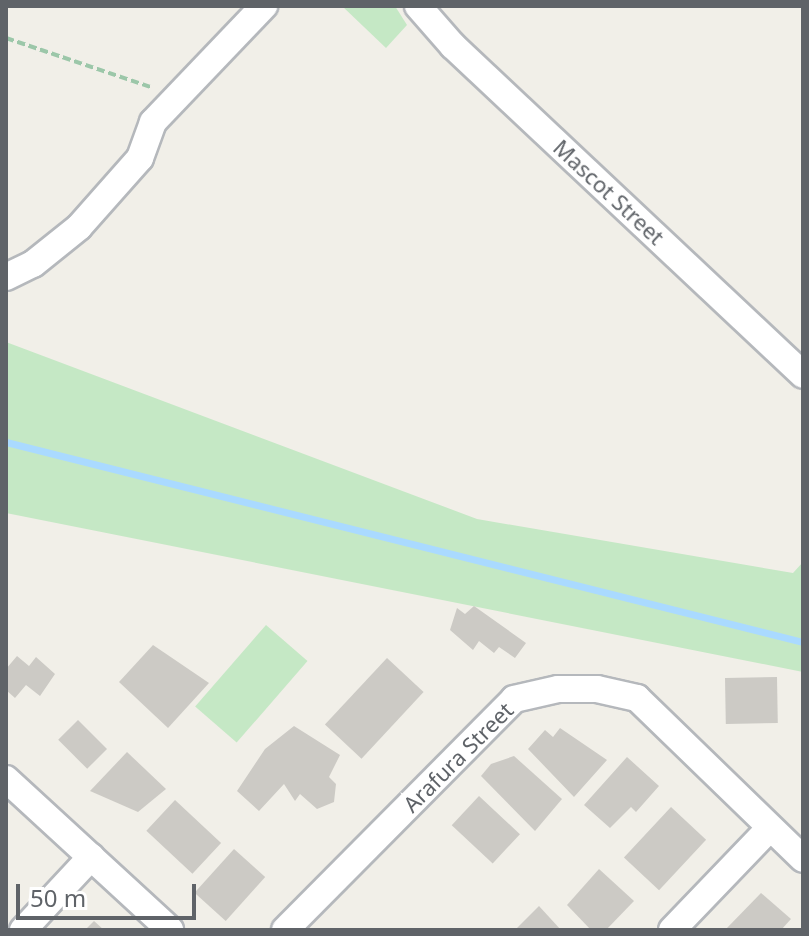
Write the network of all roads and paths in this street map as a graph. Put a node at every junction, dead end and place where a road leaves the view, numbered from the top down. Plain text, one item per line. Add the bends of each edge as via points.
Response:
1 (264, 6) edge
2 (418, 6) edge
3 (6, 38) edge
4 (178, 96) junction
5 (6, 277) edge
6 (803, 375) edge
7 (6, 779) edge
8 (769, 829) junction
9 (91, 857) junction
10 (803, 859) edge
11 (23, 930) edge
12 (170, 930) edge
13 (285, 930) edge
14 (672, 930) edge

1 - 4 street
2 - 6 street, Mascot Street via 453,46
3 - 4 path
4 - 5 street via 153,122 140,158 79,227 33,264
7 - 9 street
8 - 10 street, Arafura Street
8 - 13 street, Arafura Street via 637,698 597,689 558,689 514,699
8 - 14 street
9 - 11 street
9 - 12 street

